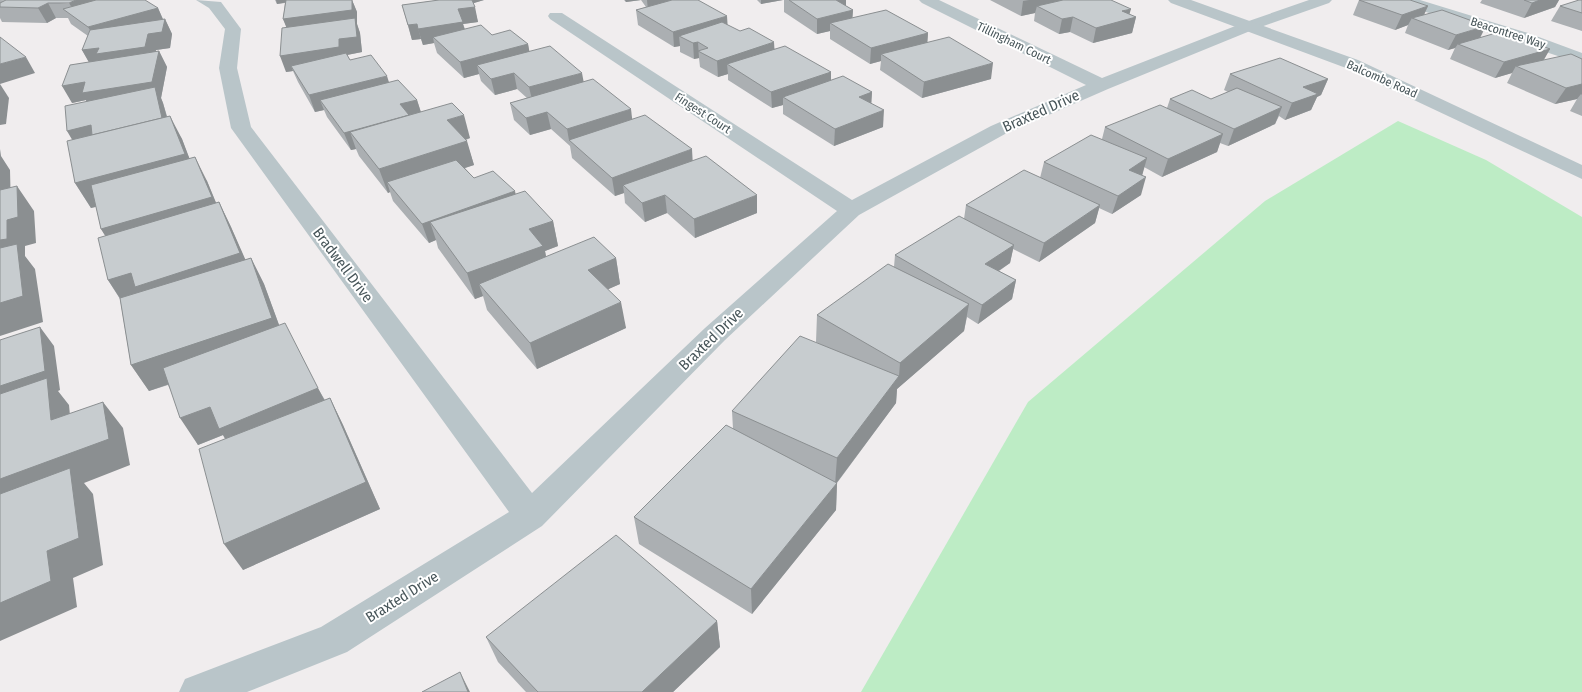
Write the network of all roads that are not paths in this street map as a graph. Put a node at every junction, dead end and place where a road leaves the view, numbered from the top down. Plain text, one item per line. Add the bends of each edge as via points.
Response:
1 (204, 0) edge
2 (927, 0) edge
3 (1176, 0) edge
4 (1324, 0) edge
5 (1404, 0) edge
6 (556, 16) dead end
7 (1249, 26) junction
8 (1582, 59) edge
9 (1100, 85) junction
10 (1582, 174) edge
11 (851, 210) junction
12 (530, 516) junction
13 (199, 692) edge

1 - 12 street, Bradwell Drive via 215,5 233,28 228,68 242,128
2 - 9 street, Tillingham Court
3 - 7 street, Balcombe Road
4 - 7 street, Braxted Drive
5 - 8 street, Beacontree Way
6 - 11 street, Fingest Court
7 - 9 street, Braxted Drive
7 - 10 street, Balcombe Road via 1352,64
9 - 11 street, Braxted Drive via 998,130
11 - 12 street, Braxted Drive via 715,334
12 - 13 street, Braxted Drive via 334,640

